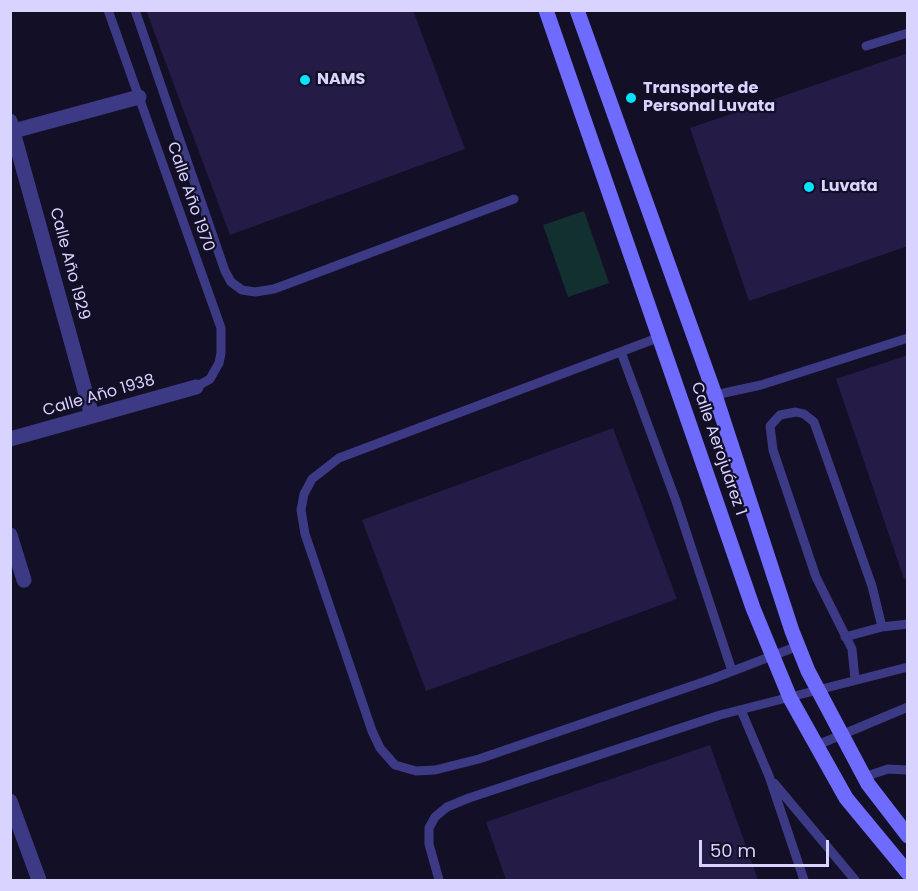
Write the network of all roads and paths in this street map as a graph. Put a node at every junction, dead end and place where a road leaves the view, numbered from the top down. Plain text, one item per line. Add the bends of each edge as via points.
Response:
1 (108, 10) edge
2 (135, 10) edge
3 (546, 10) edge
4 (577, 10) edge
5 (908, 33) edge
6 (866, 46) dead end
7 (139, 97) junction
8 (11, 128) edge
9 (514, 199) dead end
10 (660, 337) junction
11 (908, 338) edge
12 (621, 352) junction
13 (196, 387) joint
14 (715, 395) junction
15 (92, 416) junction
16 (10, 439) edge
17 (10, 535) edge
18 (24, 580) dead end
19 (908, 624) edge
20 (882, 627) junction
21 (845, 637) junction
22 (798, 646) junction
23 (773, 656) junction
24 (908, 667) edge
25 (732, 671) junction
26 (855, 679) junction
27 (818, 691) junction
28 (790, 698) junction
29 (908, 707) edge
30 (741, 710) junction
31 (840, 735) junction
32 (815, 746) junction
33 (908, 770) edge
34 (769, 776) junction
35 (864, 777) junction
36 (10, 801) edge
37 (908, 836) edge
38 (908, 873) edge
39 (39, 880) edge
40 (440, 880) edge
41 (804, 880) edge
42 (855, 880) edge

1 - 7 lane, Calle Año 1970
2 - 9 lane via 225,271 242,290 274,289
3 - 10 street, Calle Aerojuárez 1
4 - 14 street, Calle Aerojuárez 1
5 - 6 lane
7 - 8 street
7 - 13 lane, Calle Año 1970 via 220,328 219,363 210,379
8 - 15 street, Calle Año 1929
10 - 12 lane
10 - 23 street, Calle Aerojuárez 1
11 - 14 lane via 761,385
12 - 25 lane via 680,511
12 - 25 lane via 382,441 324,468 308,487 301,510 327,605 380,748 403,769 435,770 479,759
13 - 15 street, Calle Año 1938
14 - 22 street, Calle Aerojuárez 1
15 - 16 street, Calle Año 1938
17 - 18 street
19 - 20 lane
20 - 21 lane
20 - 21 lane via 872,586 814,422 804,414 786,413 770,426 773,450 816,577
21 - 26 lane via 853,655
22 - 23 lane
22 - 27 street, Calle Aerojuárez 1
23 - 25 lane
23 - 28 street, Calle Aerojuárez 1
24 - 26 lane
26 - 27 lane
27 - 28 lane
27 - 31 street, Calle Aerojuárez 1
28 - 30 lane
28 - 32 street, Calle Aerojuárez 1
29 - 31 lane
30 - 34 lane
30 - 40 lane via 573,761 447,807 429,828 429,843
31 - 32 lane
31 - 35 street, Calle Aerojuárez 1
32 - 38 street, Calle Aerojuárez 1 via 846,798
33 - 35 lane via 888,769
34 - 41 lane
34 - 42 lane
35 - 37 street, Calle Aerojuárez 1
36 - 39 street

